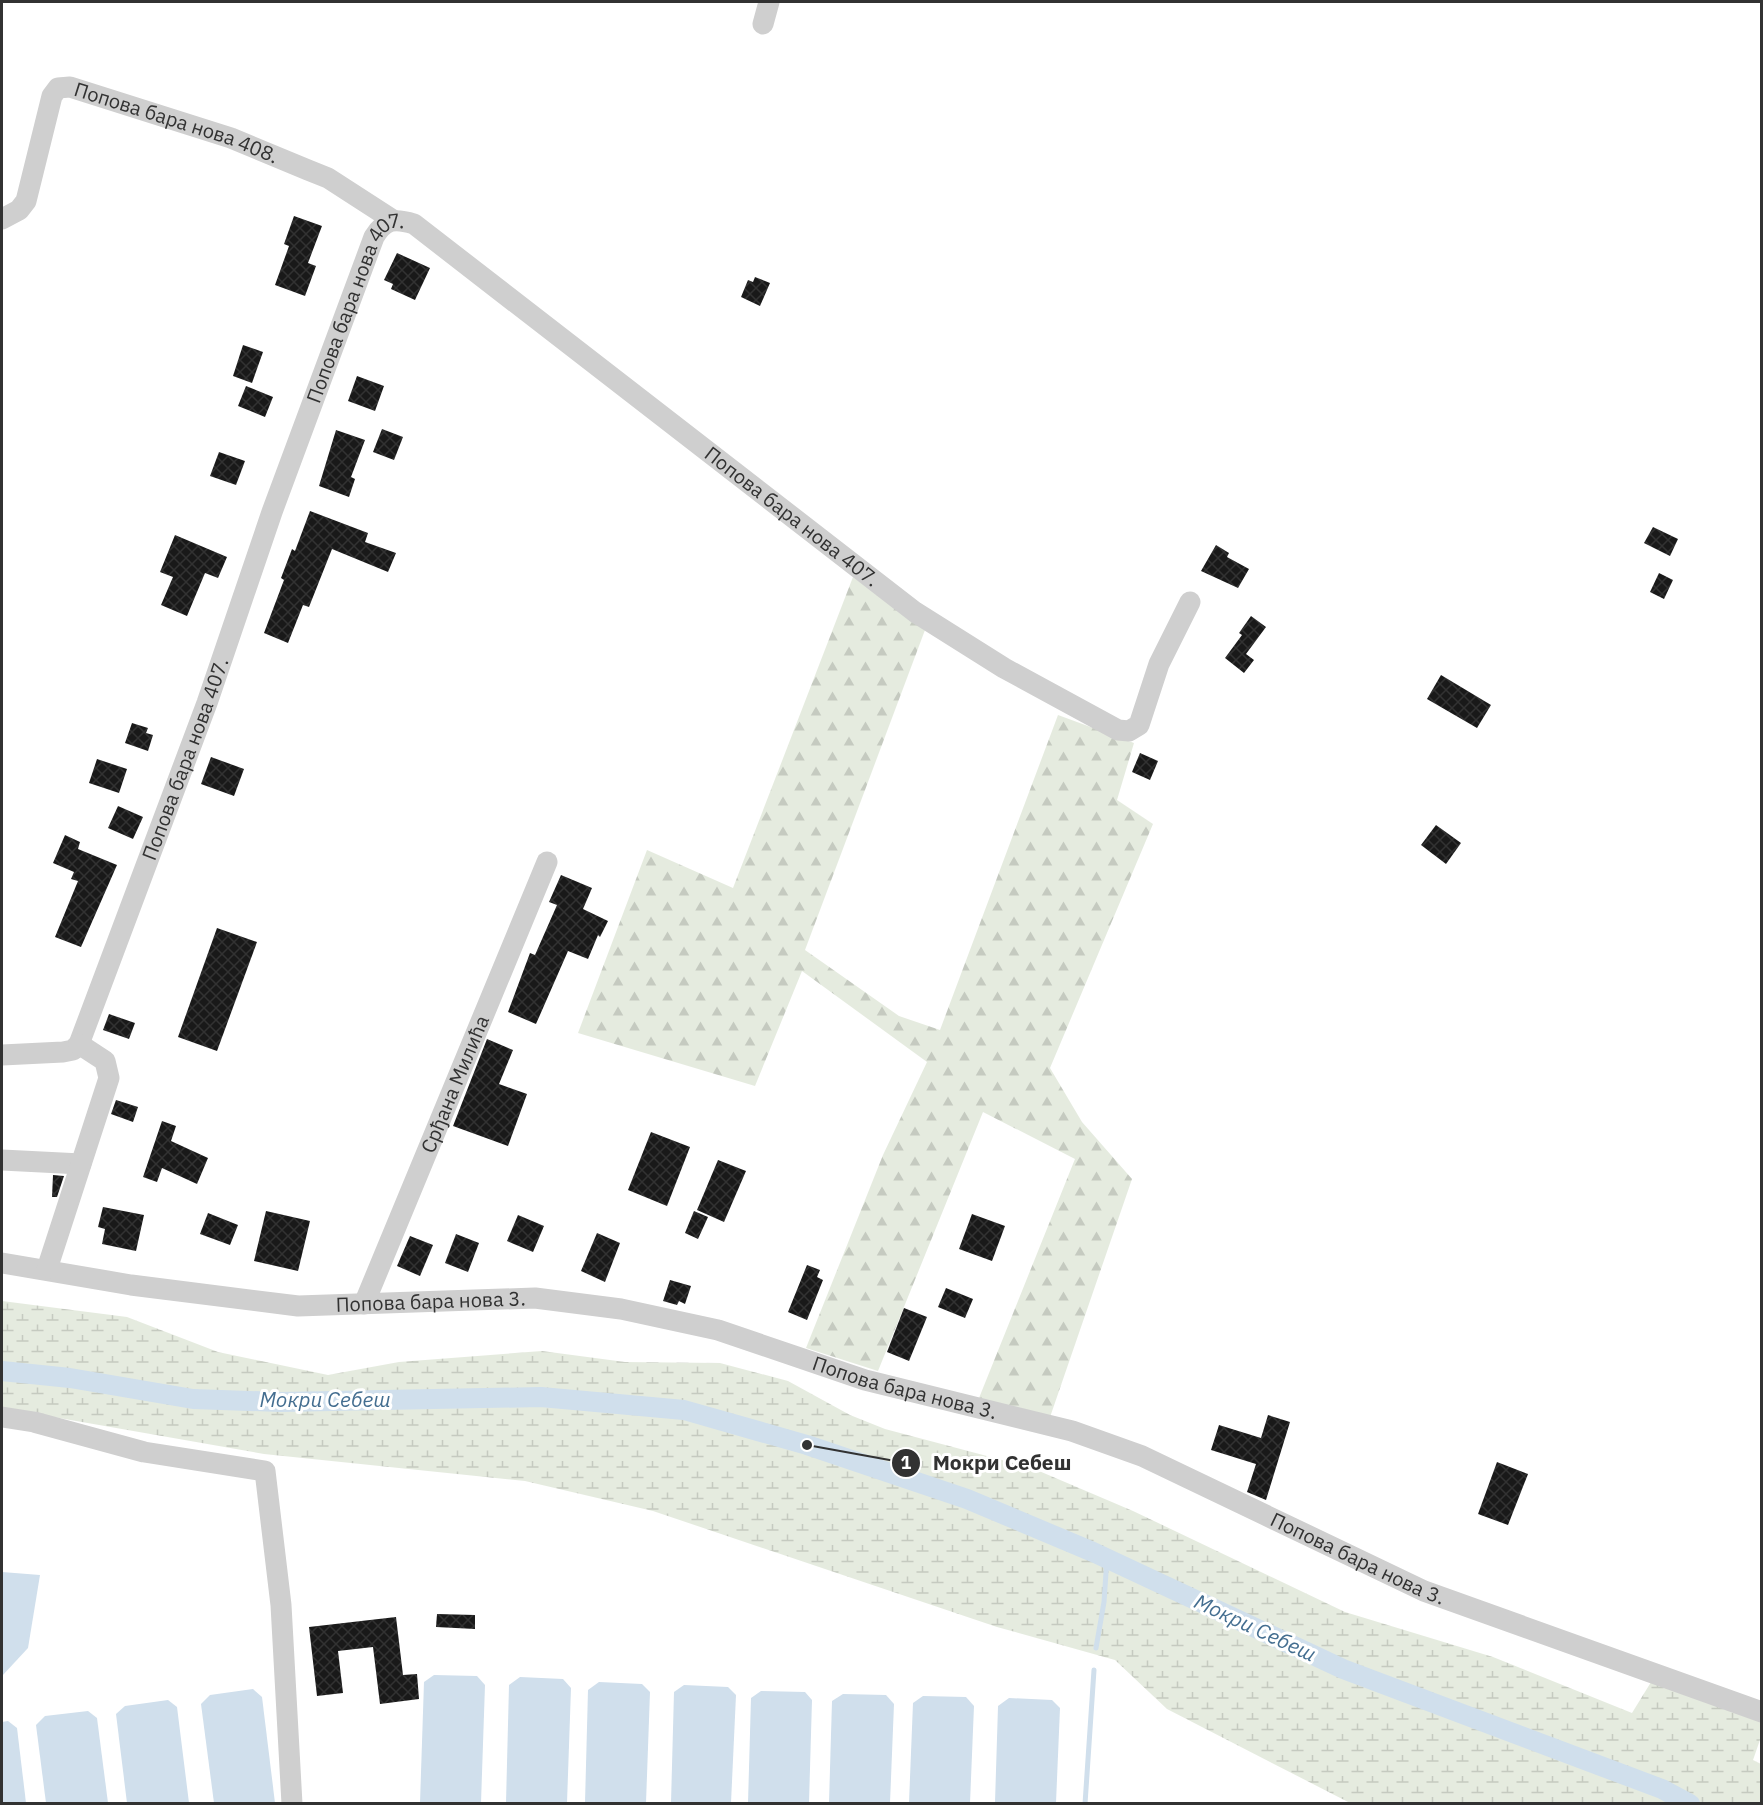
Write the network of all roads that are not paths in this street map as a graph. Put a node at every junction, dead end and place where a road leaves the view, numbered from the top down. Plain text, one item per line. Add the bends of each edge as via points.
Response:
1 (768, 2) edge
2 (763, 24) dead end
3 (2, 219) edge
4 (393, 219) junction
5 (1190, 602) dead end
6 (547, 862) dead end
7 (79, 1044) junction
8 (2, 1054) edge
9 (2, 1160) edge
10 (81, 1164) junction
11 (2, 1263) edge
12 (46, 1269) junction
13 (364, 1304) junction
14 (2, 1417) edge
15 (1761, 1712) edge
16 (292, 1803) edge

1 - 2 street
3 - 4 street, Попова бара нова 408. via 26,201 52,96 58,88 70,87 231,138 318,174
4 - 5 street, Попова бара нова 407. via 414,225 521,305 915,612 1004,668 1107,724 1129,731 1139,725 1159,664
4 - 7 street, Попова бара нова 407. via 382,225 374,237 272,512 207,703
6 - 13 street, Срђана Милића
7 - 8 street via 63,1052
7 - 10 street via 105,1061 110,1078
9 - 10 street
10 - 12 street
11 - 12 street, Попова бара нова 3.
12 - 13 street, Попова бара нова 3. via 132,1285 298,1306
13 - 15 street, Попова бара нова 3. via 535,1298 621,1308 718,1330 865,1380 1072,1431 1142,1456 1424,1591
14 - 16 street via 144,1452 265,1471 281,1605

